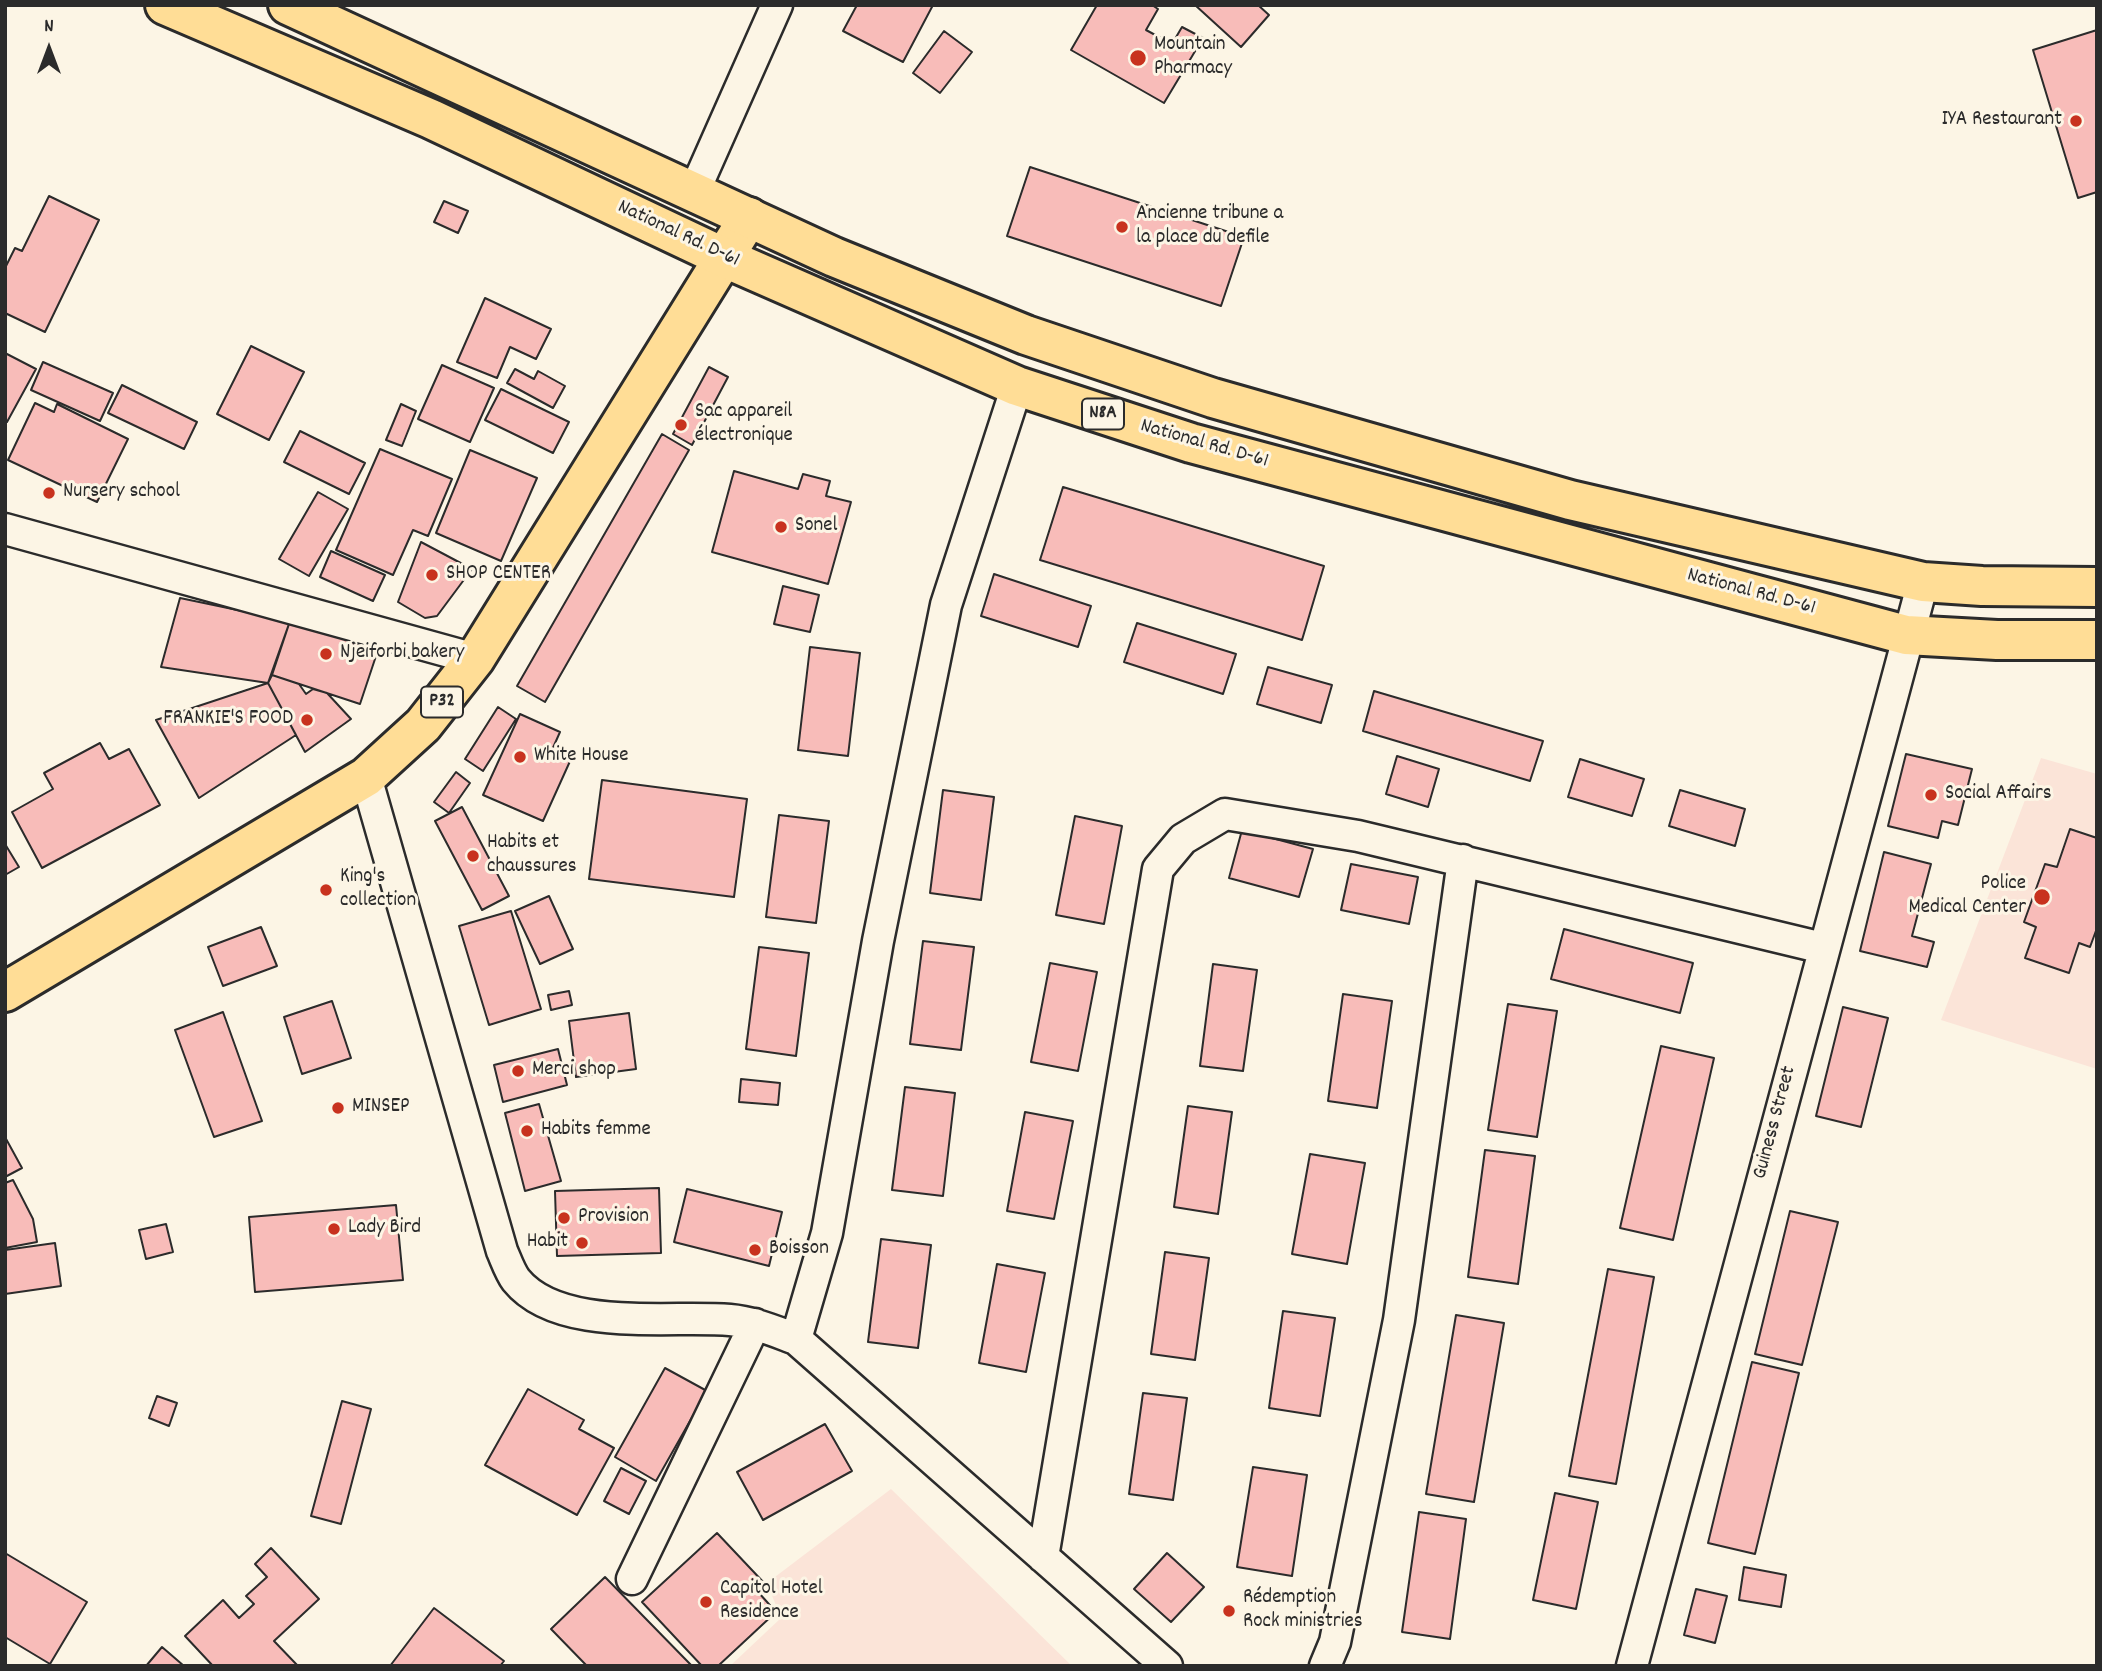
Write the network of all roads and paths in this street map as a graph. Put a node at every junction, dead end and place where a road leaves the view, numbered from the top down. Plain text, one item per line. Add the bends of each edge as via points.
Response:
1 (165, 5) edge
2 (288, 5) edge
3 (777, 5) edge
4 (694, 192) junction
5 (749, 217) junction
6 (725, 258) junction
7 (1017, 386) junction
8 (5, 530) edge
9 (1923, 582) junction
10 (2097, 587) edge
11 (1906, 635) junction
12 (2097, 640) edge
13 (475, 659) junction
14 (366, 777) junction
15 (1463, 860) junction
16 (1823, 948) junction
17 (5, 992) edge
18 (755, 1324) junction
19 (796, 1339) junction
20 (1043, 1557) junction
21 (632, 1579) dead end
22 (1167, 1666) edge
23 (1325, 1666) edge
24 (1632, 1666) edge

1 - 6 main road, National Rd. D-61 / N8A via 431,120
2 - 4 main road, N8A
3 - 4 street
4 - 5 main road, N8A
5 - 6 main road, P32
5 - 9 main road, N8A via 1026,335 1213,398 1570,500
6 - 7 main road, National Rd. D-61 / N8A
6 - 13 main road, P32
7 - 11 main road, National Rd. D-61 / N8A via 1191,443
7 - 19 street via 946,605 878,941 827,1234
8 - 13 street
9 - 10 main road, N8A
9 - 11 street, Guiness Street
11 - 12 main road, National Rd. D-61 / N8A
11 - 16 street, Guiness Street
13 - 14 main road, P32 via 423,725
14 - 17 main road, P32
14 - 18 street via 502,1251 515,1279 541,1302 614,1320
15 - 16 street
15 - 20 street via 1225,814 1183,839 1158,869
15 - 23 street via 1399,1320 1335,1642
16 - 24 street, Guiness Street
18 - 19 street
18 - 21 street
19 - 20 street
20 - 22 street

